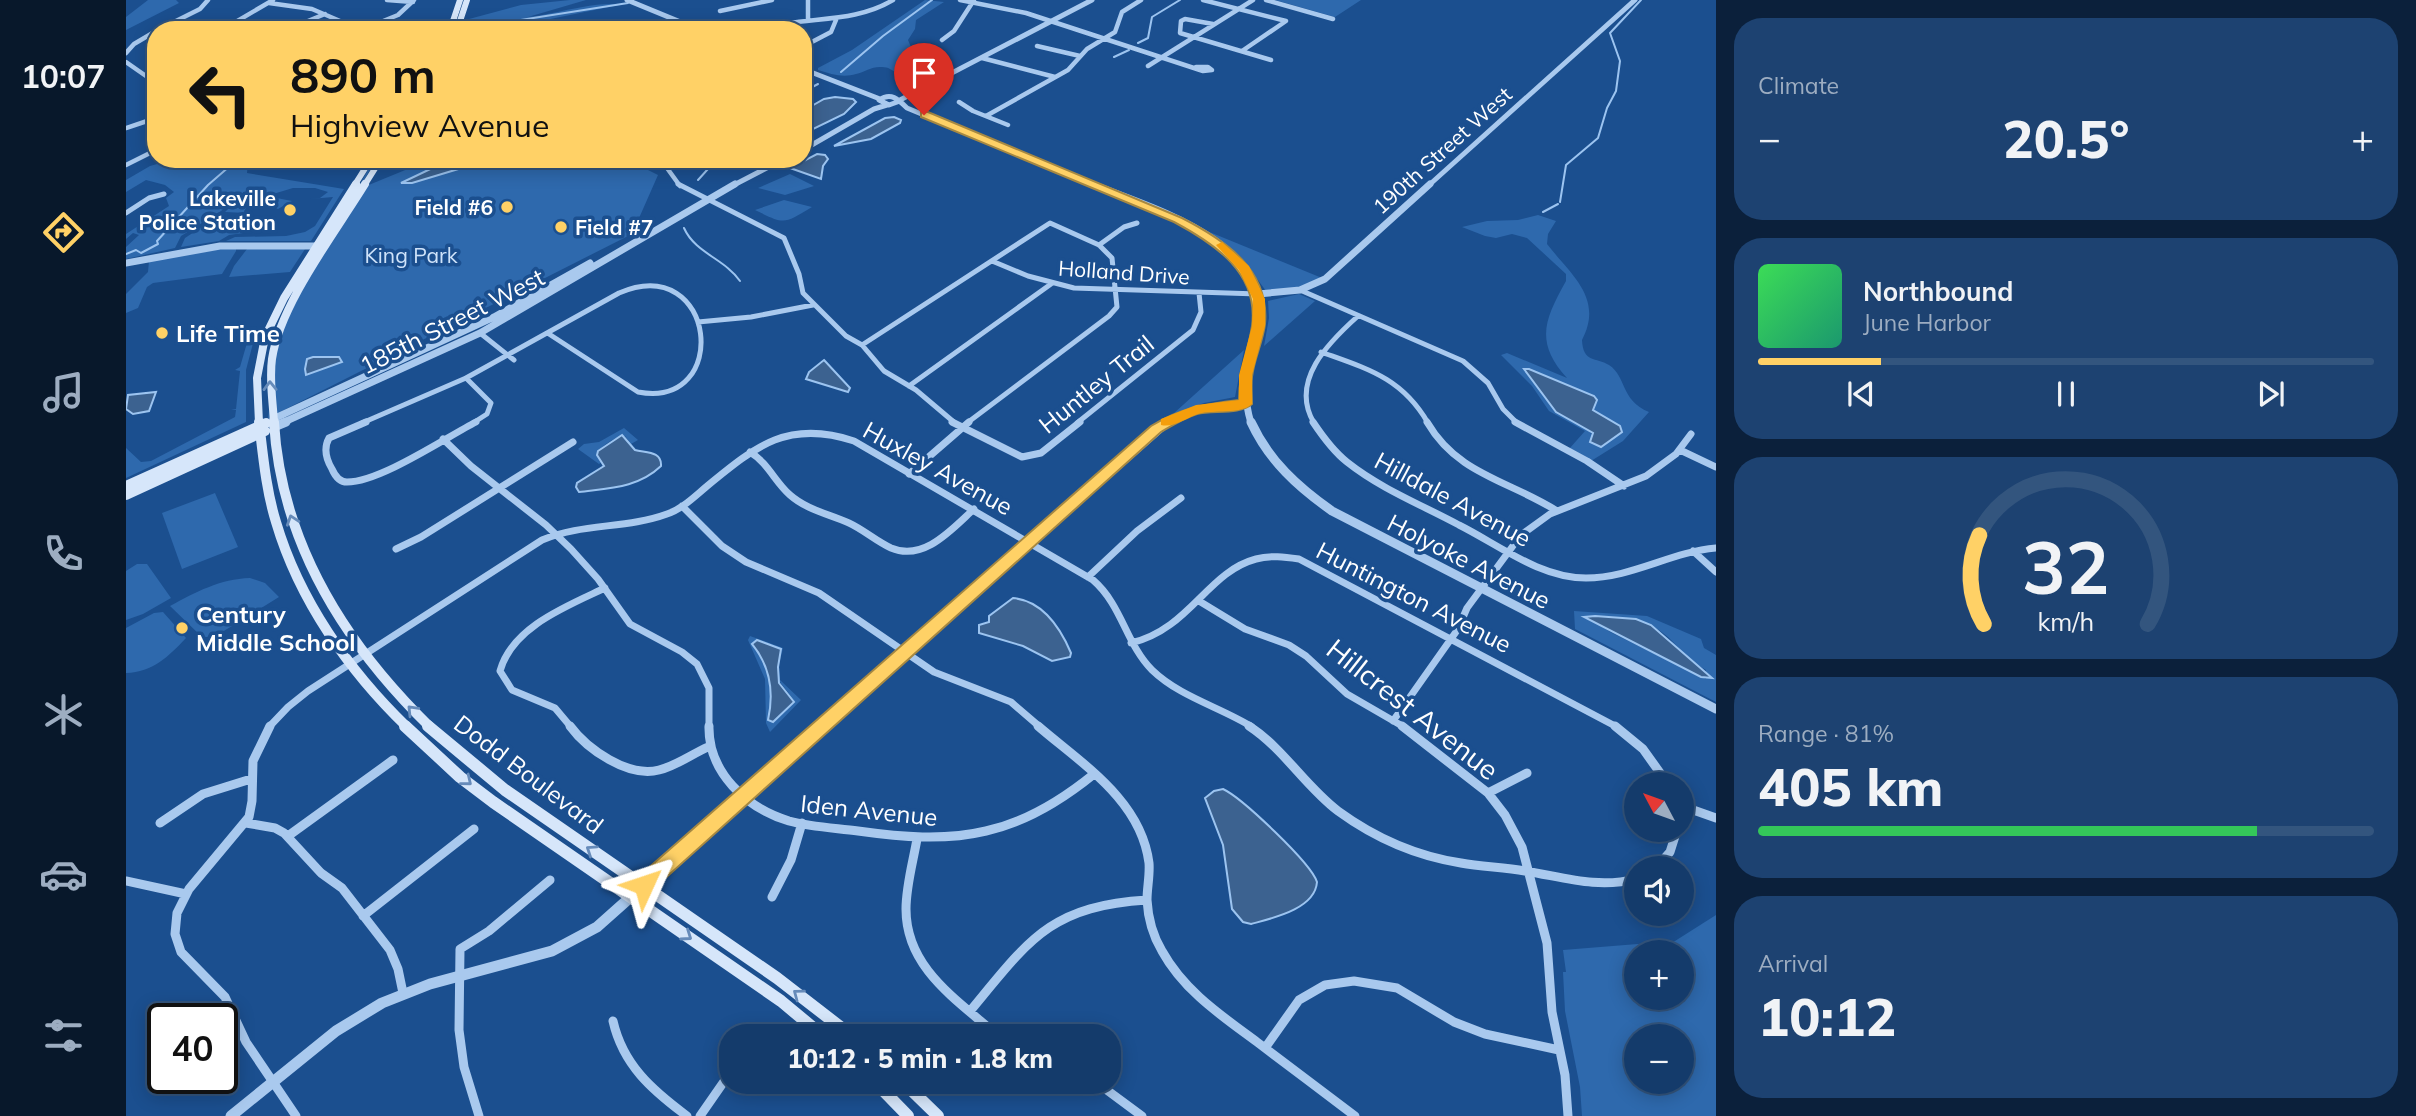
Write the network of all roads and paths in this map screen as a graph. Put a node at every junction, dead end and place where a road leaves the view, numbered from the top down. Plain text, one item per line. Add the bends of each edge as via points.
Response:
1 (208, 0) edge
2 (387, 0) edge
3 (460, 0) edge
4 (467, 0) edge
5 (626, 0) edge
6 (772, 0) edge
7 (808, 0) edge
8 (893, 0) edge
9 (960, 0) edge
10 (1083, 0) edge
11 (1092, 0) edge
12 (1141, 0) edge
13 (1203, 0) edge
14 (1253, 0) edge
15 (1266, 0) edge
16 (1635, 0) edge
17 (413, 1) edge
18 (973, 1) edge
19 (271, 2) edge
20 (1239, 8) junction
21 (720, 11) dead end
22 (325, 14) junction
23 (808, 19) junction
24 (1333, 19) dead end
25 (836, 20) junction
26 (1049, 20) junction
27 (175, 21) edge
28 (238, 21) edge
29 (308, 21) edge
30 (341, 21) edge
31 (383, 21) edge
32 (453, 21) edge
33 (460, 21) edge
34 (678, 21) edge
35 (784, 21) edge
36 (1213, 24) junction
37 (147, 36) edge
38 (1190, 37) junction
39 (1105, 38) junction
40 (942, 40) dead end
41 (812, 42) edge
42 (1037, 46) dead end
43 (1242, 51) junction
44 (126, 52) edge
45 (1080, 56) junction
46 (1164, 57) junction
47 (982, 58) junction
48 (1271, 60) dead end
49 (126, 62) edge
50 (1148, 66) dead end
51 (1196, 67) dead end
52 (812, 72) edge
53 (147, 77) edge
54 (825, 77) junction
55 (1055, 77) junction
56 (892, 96) junction
57 (880, 99) junction
58 (900, 101) junction
59 (959, 102) dead end
60 (888, 105) junction
61 (986, 116) junction
62 (147, 121) edge
63 (1008, 125) dead end
64 (126, 128) edge
65 (977, 138) junction
66 (812, 142) edge
67 (812, 142) edge
68 (147, 155) edge
69 (126, 164) edge
70 (367, 168) edge
71 (375, 168) edge
72 (667, 168) edge
73 (759, 168) edge
74 (766, 168) edge
75 (164, 194) dead end
76 (704, 198) junction
77 (126, 212) edge
78 (1137, 223) dead end
79 (1099, 245) junction
80 (322, 246) junction
81 (992, 261) junction
82 (126, 263) edge
83 (1051, 284) junction
84 (1117, 290) junction
85 (1300, 290) junction
86 (1199, 293) junction
87 (1258, 294) junction
88 (813, 305) junction
89 (510, 309) junction
90 (1358, 316) junction
91 (698, 323) junction
92 (480, 333) junction
93 (549, 334) junction
94 (862, 345) junction
95 (1321, 352) junction
96 (512, 358) junction
97 (466, 378) junction
98 (908, 386) junction
99 (1245, 404) junction
100 (273, 423) junction
101 (962, 427) junction
102 (261, 429) junction
103 (1690, 434) dead end
104 (443, 439) junction
105 (573, 442) dead end
106 (1680, 450) junction
107 (750, 452) junction
108 (1716, 467) edge
109 (909, 474) junction
110 (126, 486) edge
111 (1624, 486) junction
112 (499, 489) junction
113 (126, 495) edge
114 (1181, 498) dead end
115 (682, 506) junction
116 (974, 509) junction
117 (1557, 511) junction
118 (556, 534) junction
119 (1029, 542) junction
120 (1716, 548) edge
121 (396, 549) dead end
122 (1509, 551) junction
123 (1693, 551) junction
124 (1716, 572) edge
125 (1088, 577) junction
126 (606, 588) junction
127 (1482, 589) junction
128 (1199, 601) junction
129 (1452, 637) junction
130 (1131, 643) junction
131 (905, 652) junction
132 (364, 654) junction
133 (351, 663) junction
134 (1716, 709) edge
135 (1393, 721) junction
136 (708, 747) junction
137 (393, 760) dead end
138 (1660, 772) edge
139 (1527, 773) dead end
140 (1094, 774) junction
141 (251, 779) junction
142 (1488, 793) junction
143 (745, 795) junction
144 (1694, 810) edge
145 (1716, 818) edge
146 (160, 823) dead end
147 (246, 823) junction
148 (802, 823) junction
149 (474, 829) dead end
150 (288, 836) junction
151 (917, 839) junction
152 (1528, 872) junction
153 (550, 880) dead end
154 (1624, 880) edge
155 (126, 881) edge
156 (644, 885) junction
157 (186, 894) junction
158 (631, 897) junction
159 (772, 897) dead end
160 (1147, 900) junction
161 (363, 916) junction
162 (462, 977) junction
163 (403, 993) junction
164 (971, 1010) junction
165 (613, 1021) dead end
166 (808, 1024) edge
167 (836, 1024) edge
168 (986, 1024) edge
169 (1265, 1048) junction
170 (1559, 1050) junction
171 (274, 1083) junction
172 (719, 1088) edge
173 (886, 1094) edge
174 (915, 1094) edge
175 (1112, 1094) edge
176 (232, 1116) edge
177 (296, 1116) edge
178 (479, 1116) edge
179 (687, 1116) edge
180 (699, 1116) edge
181 (908, 1116) edge
182 (938, 1116) edge
183 (1142, 1116) edge
184 (1355, 1116) edge
185 (1568, 1116) edge

1 - 27 street
2 - 17 street
3 - 32 main road
4 - 33 main road
5 - 34 street
6 - 21 street
7 - 23 street
8 - 25 street via 865,16
9 - 18 street
10 - 26 street
11 - 26 street
12 - 39 street via 1122,12 1116,31
13 - 20 street
14 - 20 street
15 - 24 street
16 - 85 street, 190th Street West via 1331,274
17 - 31 street
18 - 26 street
18 - 40 street via 957,31
19 - 22 street
19 - 28 street
20 - 36 street
20 - 43 street via 1285,20
22 - 29 street
22 - 30 street
23 - 25 street
23 - 35 street
25 - 41 street via 831,32
26 - 39 street
26 - 47 street
26 - 56 street
36 - 38 street
36 - 38 street via 1183,20 1180,33
37 - 44 street
38 - 43 street
38 - 46 street
39 - 45 street
39 - 46 street
42 - 45 street
43 - 48 street
45 - 55 street
46 - 50 street
46 - 51 street
47 - 55 street
47 - 58 street
49 - 53 street
52 - 54 street
54 - 56 street
54 - 57 street
55 - 61 street
56 - 57 street
56 - 58 street
57 - 60 street
57 - 66 street
58 - 60 street
58 - 65 street via 904,107
59 - 61 street
60 - 65 street
60 - 67 street
61 - 63 street
62 - 64 street
65 - 87 street via 1190,226 1233,255
68 - 69 street
70 - 80 main road, Dodd Boulevard
71 - 80 main road, Dodd Boulevard
72 - 76 street via 678,185
73 - 76 street, 185th Street West
74 - 76 street, 185th Street West
75 - 77 street
76 - 88 street via 784,238 803,293
76 - 89 street, 185th Street West
76 - 92 street, 185th Street West
78 - 79 street
79 - 81 street via 1050,223
79 - 84 street via 1112,258
80 - 82 street via 220,246
100 -> 80 main road, Dodd Boulevard via 269,382 274,346
80 - 102 main road, Dodd Boulevard via 284,298 265,337 257,380
81 - 83 street, Holland Drive
81 - 94 street
83 - 84 street, Holland Drive
83 - 98 street
84 - 86 street, Holland Drive
84 - 101 street via 1117,307 1110,316
85 - 87 street, 190th Street West
85 - 90 street
86 - 87 street, Holland Drive
86 - 101 street, Huntley Trail via 1201,319 1193,330 1041,453 1015,456
87 - 99 street via 1260,314 1245,375
88 - 91 street
88 - 94 street, Huntley Trail
89 - 92 street via 480,328
89 - 100 street, 185th Street West
90 - 95 street, Hilldale Avenue
90 - 111 street via 1468,365 1488,383 1516,423
91 - 93 street via 687,299 674,289 641,285
91 - 93 street via 698,366 682,382 654,394 638,392
92 - 96 street
92 - 100 street, 185th Street West
93 - 96 street
94 - 98 street, Huntley Trail via 884,371
95 - 117 street via 1395,384 1415,401 1452,455
95 - 122 street, Hilldale Avenue via 1310,374 1307,397 1311,417 1330,446 1370,480
96 - 97 street
97 - 104 street via 490,407 481,419
97 - 104 street via 330,438 325,447 334,475 345,482 371,478
98 - 101 street, Huntley Trail
99 - 119 street via 1196,410 1166,422
99 - 127 street, Holyoke Avenue via 1269,453 1315,499 1352,523
100 - 102 main road, 185th Street West
132 -> 100 main road, Dodd Boulevard via 327,600 301,548 278,478
101 - 109 street
102 - 110 main road, 185th Street West
102 - 113 main road, 185th Street West
102 - 133 main road, Dodd Boulevard via 279,533 318,615
103 - 106 street
104 - 112 street via 470,468
105 - 112 street
106 - 108 street
106 - 111 street via 1646,477
107 - 109 street, Huxley Avenue via 785,435 824,433 854,441
107 - 115 street, Huxley Avenue
107 - 116 street via 770,465 785,491 800,503 851,524 898,551 928,547
109 - 116 street, Huxley Avenue
111 - 117 street
112 - 118 street
112 - 121 street
114 - 125 street
115 - 118 street, Huxley Avenue via 654,517 590,524
115 - 131 street via 737,557 820,593
116 - 119 street, Huxley Avenue
117 - 122 street via 1529,527
118 - 126 street
118 - 132 street, Huxley Avenue
119 - 125 street, Huxley Avenue
119 - 131 street
120 - 123 street, Hilldale Avenue
122 - 123 street, Hilldale Avenue via 1559,573 1597,579
122 - 127 street
123 - 124 street
125 - 130 street, Huxley Avenue via 1114,600
126 - 136 street via 629,623 683,652 703,671 712,698
126 - 136 street via 560,610 516,641 501,663 503,681 515,692 551,706 586,743 629,769 664,770
127 - 129 street
127 - 134 street, Holyoke Avenue
128 - 129 street, Huntington Avenue via 1241,563 1266,556 1292,557 1314,564
128 - 130 street, Huntington Avenue via 1164,631
128 - 135 street, Hillcrest Avenue via 1245,629 1289,645 1347,694
129 - 135 street
129 - 138 street, Huntington Avenue via 1614,725
130 - 152 street, Huxley Avenue via 1168,683 1261,734 1318,794 1362,827 1434,858
131 - 140 street via 939,675 1010,702
131 - 143 street
132 - 133 street, Huxley Avenue
156 -> 132 main road, Dodd Boulevard via 476,768 426,724
133 - 141 street, Huxley Avenue via 296,699 274,721 258,746
133 -> 158 main road, Dodd Boulevard via 429,750 492,802
135 - 142 street, Hillcrest Avenue
136 - 143 street, Iden Avenue via 721,772
137 - 150 street
139 - 142 street
140 - 151 street, Iden Avenue via 1056,803 1008,825 968,835
140 - 160 street via 1121,798 1138,825 1148,859
141 - 146 street via 203,794
141 - 147 street, Huxley Avenue via 253,805
142 - 152 street, Hillcrest Avenue via 1514,831
143 - 148 street, Iden Avenue via 772,814
143 - 156 street
144 - 145 street
147 - 150 street via 275,828
147 - 157 street
148 - 151 street, Iden Avenue
148 - 159 street via 791,860
149 - 161 street
150 - 161 street via 316,868 342,888
151 - 164 street via 906,906 910,943 929,974
152 - 154 street via 1597,884
152 - 170 street, Hillcrest Avenue via 1548,949
153 - 162 street via 460,949
155 - 157 street
156 - 158 street
167 -> 156 main road, Dodd Boulevard
157 - 171 street via 175,923 181,952 225,997 246,1042
158 - 162 street via 597,927 557,950
158 -> 166 main road, Dodd Boulevard
160 - 164 street via 1094,905 1049,925 1032,938
160 - 169 street via 1157,943 1178,976
161 - 163 street via 394,959
162 - 163 street
162 - 178 street via 459,1030 464,1067
163 - 171 street via 352,1022
164 - 168 street
165 - 179 street via 622,1055
169 - 170 street via 1300,999 1325,985 1350,980 1401,990 1446,1017 1490,1035
169 - 184 street
170 - 185 street, Hillcrest Avenue
171 - 176 street
171 - 177 street
172 - 180 street
173 - 181 main road
174 - 182 main road
175 - 183 street

